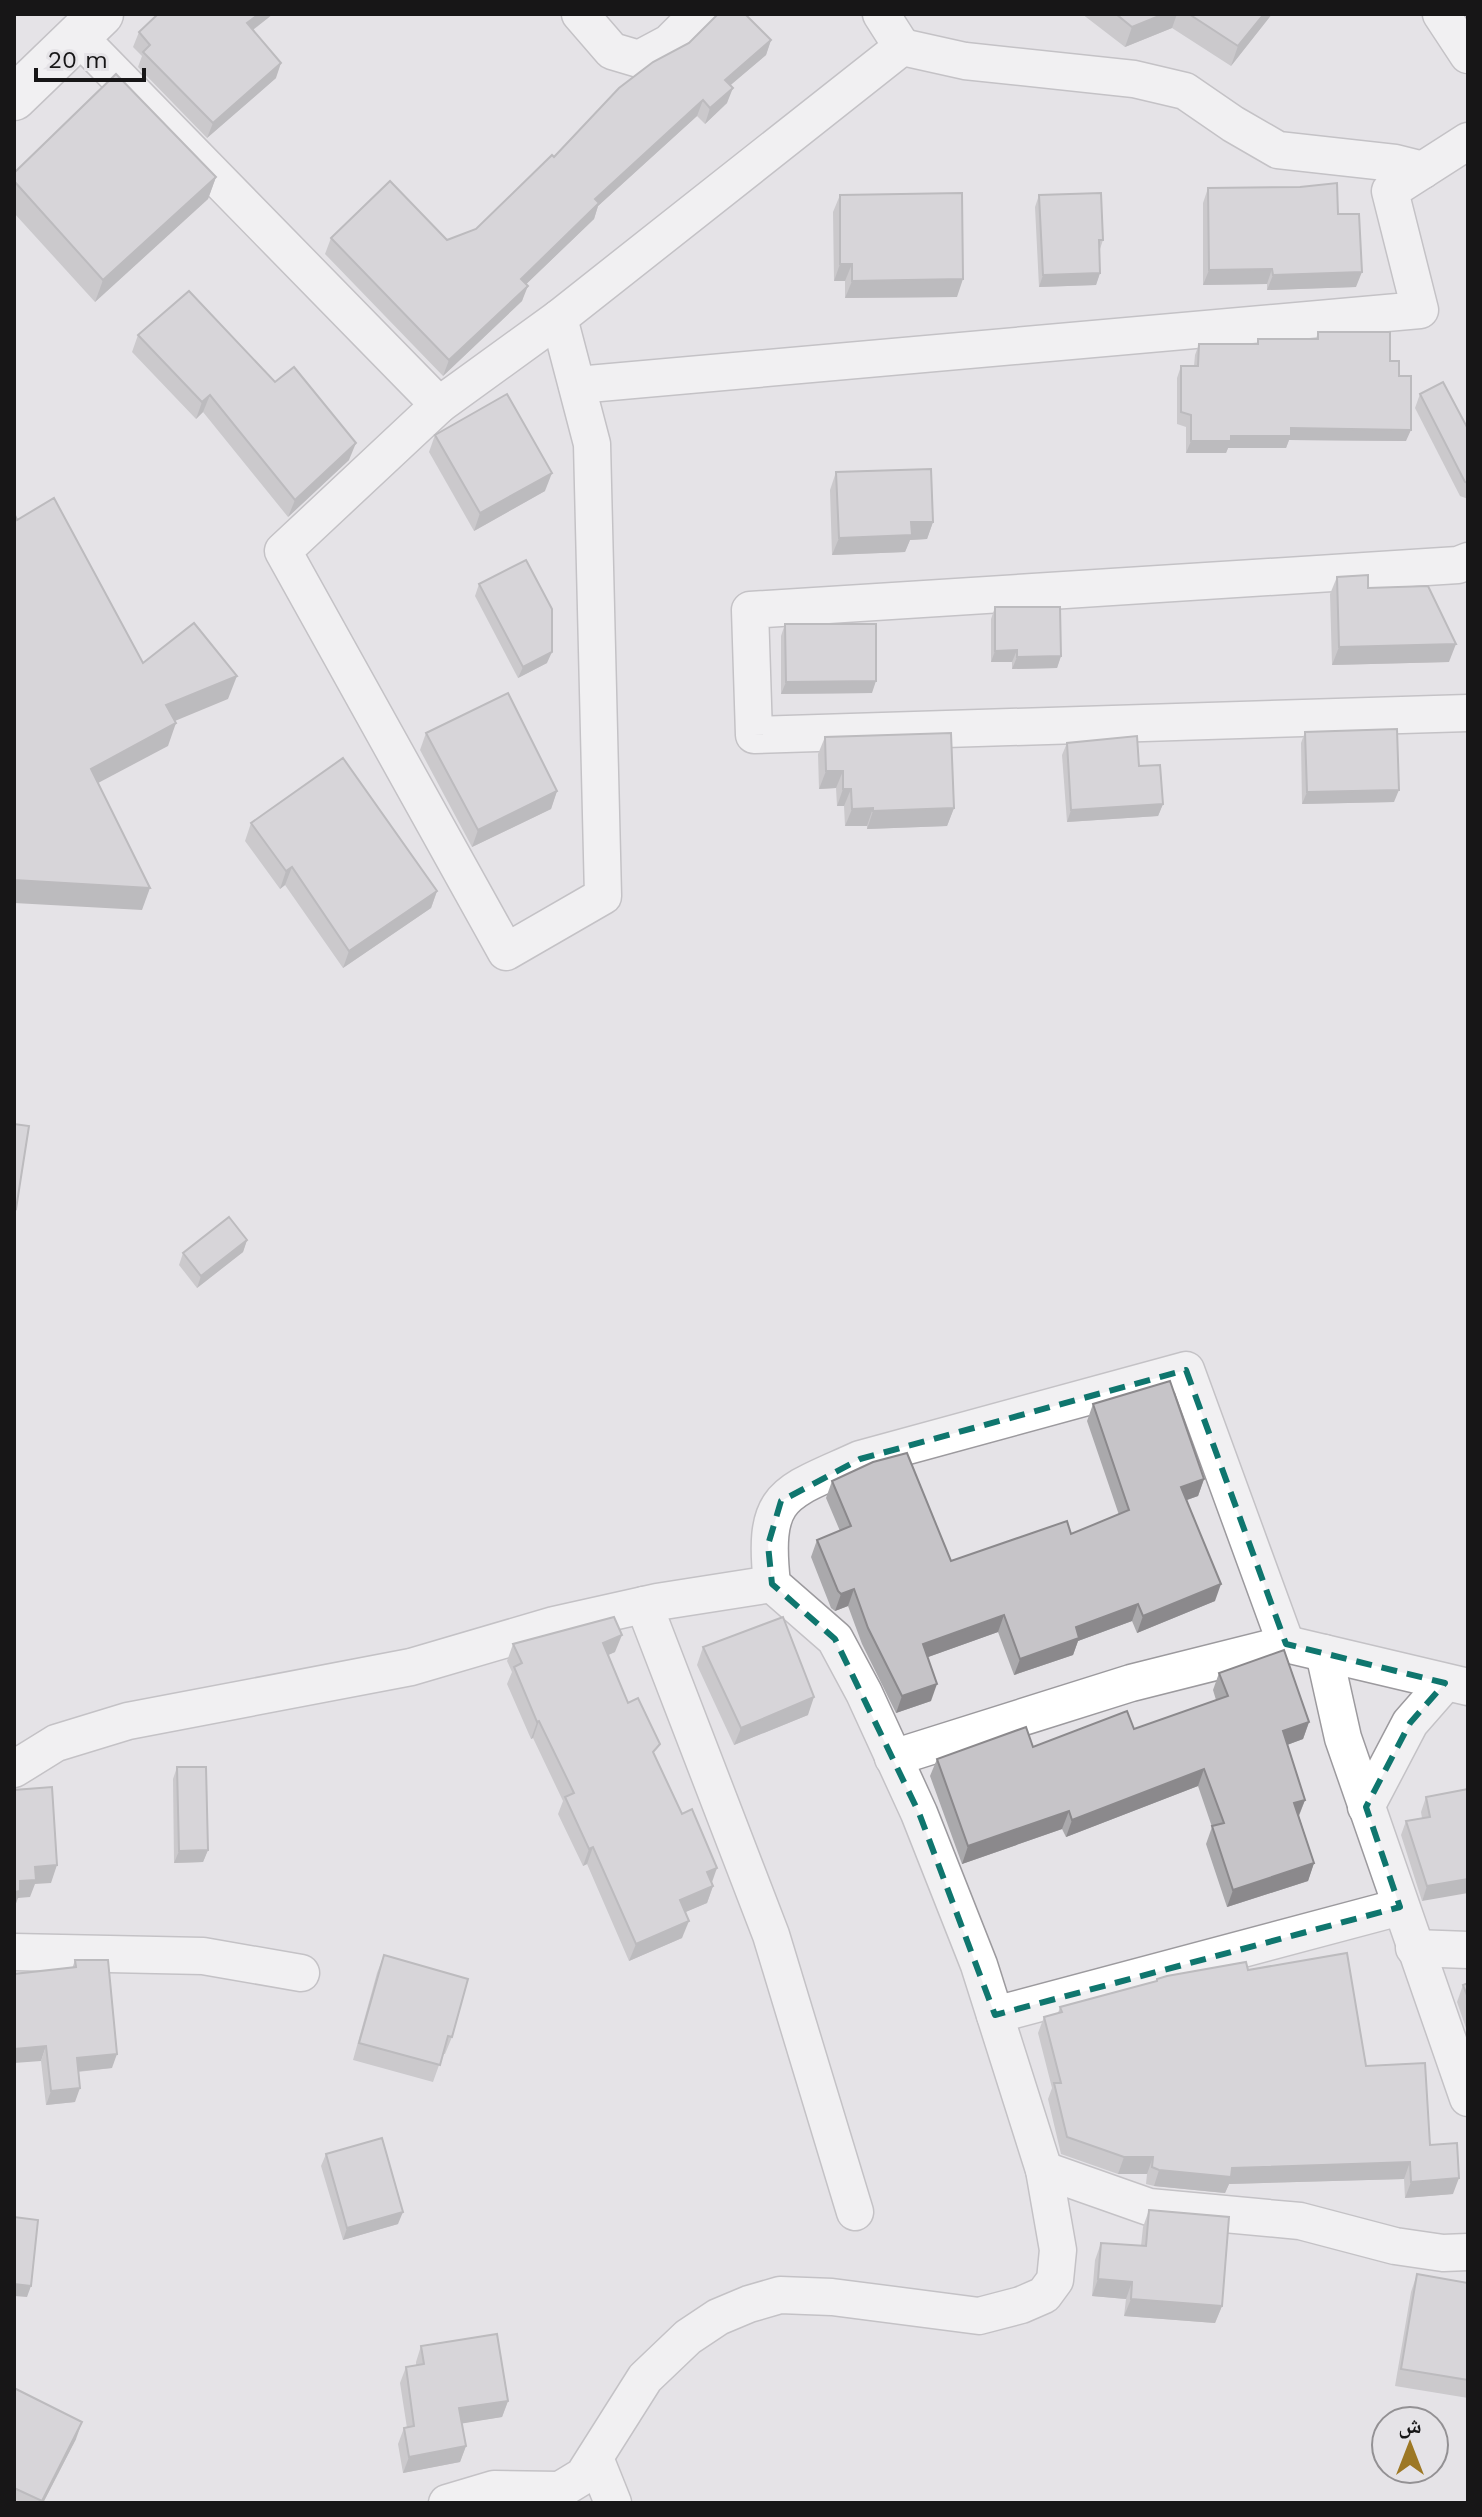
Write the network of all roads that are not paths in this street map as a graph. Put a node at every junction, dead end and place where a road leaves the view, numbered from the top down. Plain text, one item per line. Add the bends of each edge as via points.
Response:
1 (580, 14) edge
2 (698, 14) edge
3 (881, 14) edge
4 (1441, 14) edge
5 (90, 25) edge
6 (902, 47) junction
7 (1468, 55) edge
8 (14, 98) edge
9 (1468, 141) edge
10 (1423, 170) junction
11 (559, 318) junction
12 (577, 385) junction
13 (439, 405) junction
14 (1468, 561) edge
15 (1468, 713) edge
16 (772, 1584) junction
17 (644, 1605) junction
18 (1286, 1644) junction
19 (1324, 1653) junction
20 (1457, 1685) edge
21 (893, 1758) junction
22 (14, 1769) edge
23 (1366, 1807) junction
24 (1400, 1907) junction
25 (1414, 1948) junction
26 (1468, 1950) edge
27 (14, 1952) edge
28 (301, 1973) dead end
29 (995, 2015) junction
30 (1468, 2098) edge
31 (1044, 2170) junction
32 (855, 2212) dead end
33 (1468, 2252) edge
34 (595, 2458) junction
35 (447, 2503) edge
36 (613, 2503) edge

1 - 2 street via 612,51 639,59 669,43
3 - 6 street
4 - 7 street
5 - 8 main road
5 - 13 street
6 - 10 street via 965,61 1147,82 1185,91 1278,150
6 - 11 street
9 - 10 street
10 - 12 street via 1390,191 1420,310
11 - 12 street
11 - 13 street
12 - 13 street via 592,444 603,896 506,952 283,551
14 - 15 street via 750,610 754,735
16 - 17 street
16 - 18 street via 771,1521 781,1501 810,1482 860,1459 1186,1370
16 - 21 street via 835,1639
17 - 22 street via 411,1667 128,1721 56,1743
17 - 32 street via 771,1935
18 - 19 street
18 - 21 street via 1131,1683
19 - 20 street
19 - 23 street via 1343,1738
20 - 23 street via 1410,1723
21 - 29 street
23 - 24 street
24 - 25 street
24 - 29 street
25 - 26 street
25 - 30 street
27 - 28 street via 203,1956
29 - 31 street
31 - 33 street via 1149,2207 1300,2221 1395,2246
31 - 34 street via 1058,2250 1055,2280 1044,2295 979,2316 832,2297 780,2295 749,2304 688,2337 645,2378
34 - 35 street via 583,2476 560,2490 494,2489
34 - 36 street

